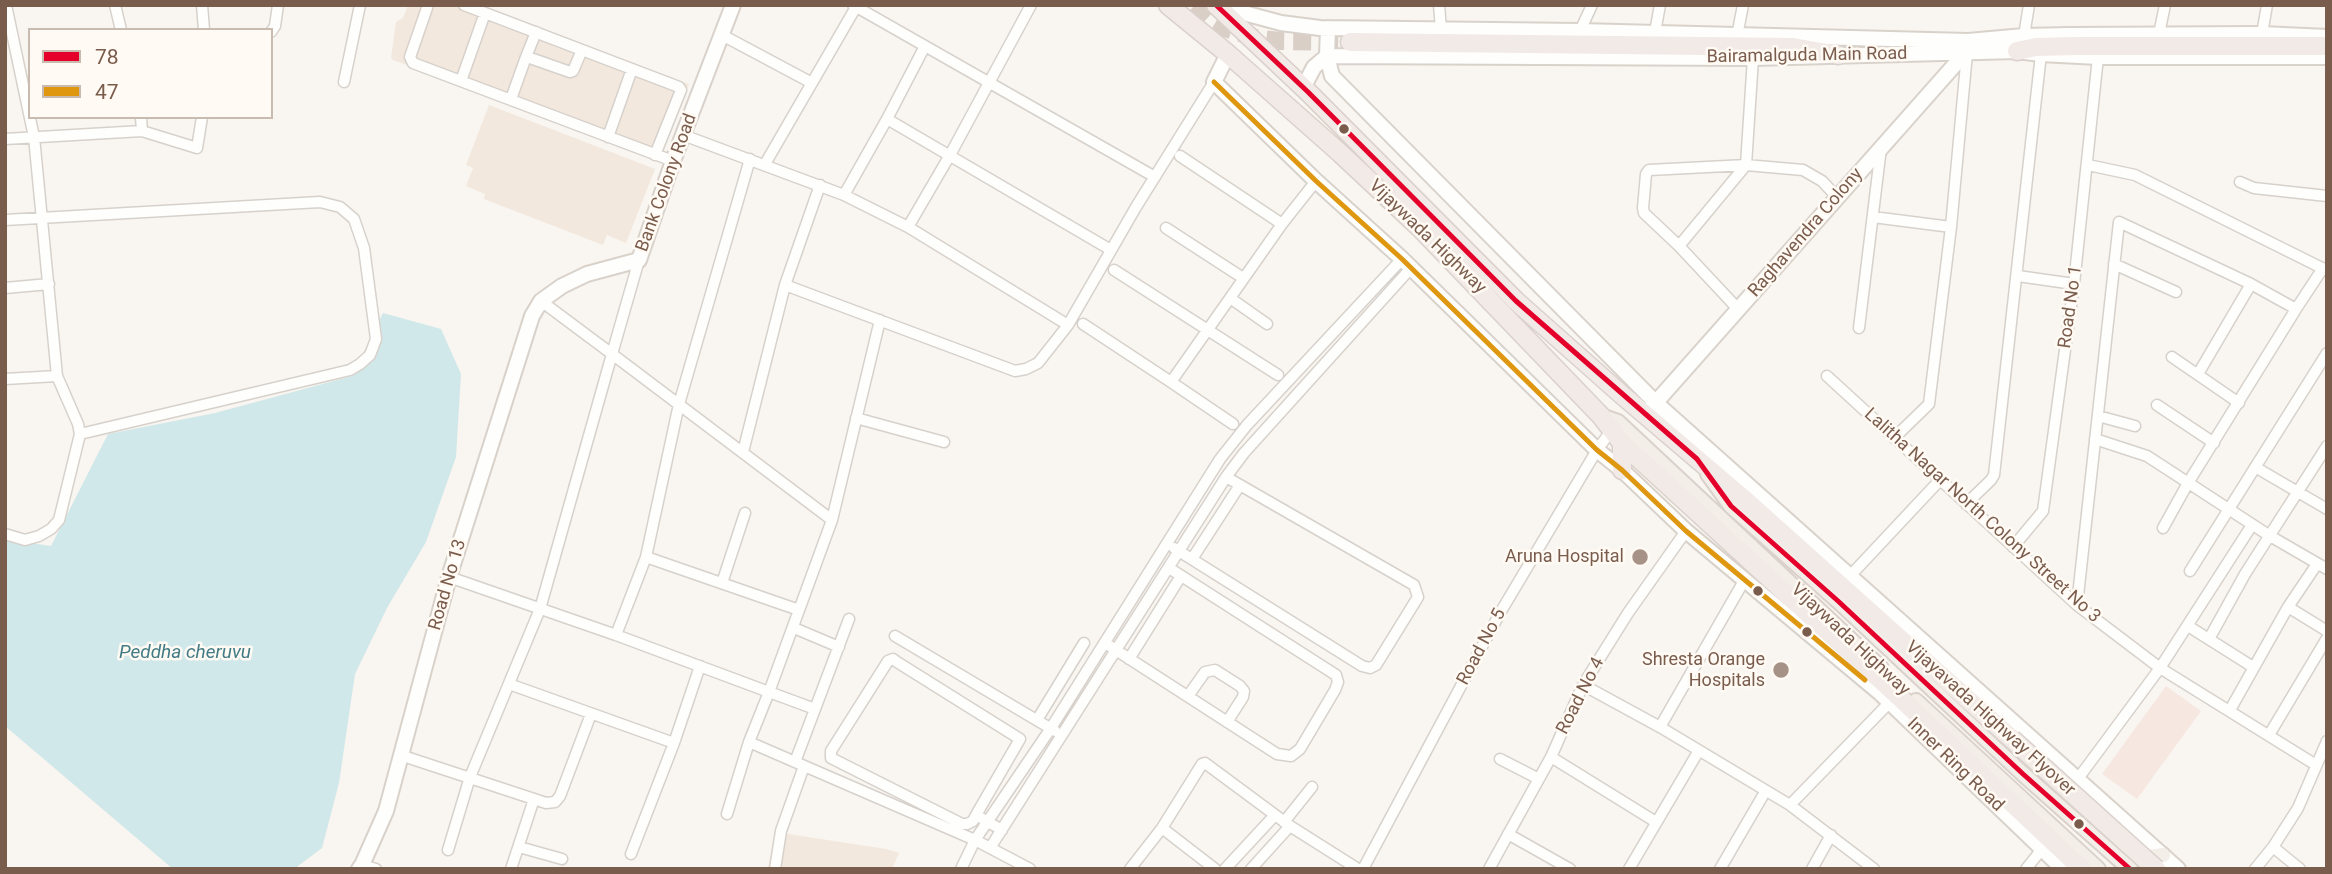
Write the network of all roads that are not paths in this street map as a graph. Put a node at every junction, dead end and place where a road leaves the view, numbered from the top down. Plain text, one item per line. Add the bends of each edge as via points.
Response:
1 (6, 5) edge
2 (116, 5) edge
3 (202, 5) edge
4 (278, 5) edge
5 (360, 5) edge
6 (428, 5) edge
7 (464, 5) edge
8 (733, 5) edge
9 (1031, 5) edge
10 (1168, 5) edge
11 (1438, 5) edge
12 (1592, 5) edge
13 (1660, 5) edge
14 (1743, 5) edge
15 (2029, 5) edge
16 (2165, 5) edge
17 (2267, 5) edge
18 (855, 6) edge
19 (1216, 6) edge
20 (485, 13) junction
21 (121, 28) edge
22 (204, 28) edge
23 (1328, 28) junction
24 (273, 29) edge
25 (1441, 29) junction
26 (1580, 31) junction
27 (536, 32) junction
28 (1656, 33) junction
29 (2160, 34) junction
30 (2262, 34) junction
31 (722, 35) junction
32 (1737, 36) junction
33 (2327, 37) edge
34 (1350, 42) tunnel mouth
35 (2020, 43) junction
36 (925, 46) junction
37 (2327, 46) edge
38 (582, 50) junction
39 (1967, 51) junction
40 (1228, 54) junction
41 (2040, 54) junction
42 (1838, 55) junction
43 (1327, 56) junction
44 (526, 57) junction
45 (2098, 57) junction
46 (2327, 57) edge
47 (1754, 58) junction
48 (632, 69) junction
49 (461, 81) junction
50 (344, 82) dead end
51 (1214, 82) junction
52 (812, 83) junction
53 (988, 84) junction
54 (1303, 88) junction
55 (511, 99) junction
56 (28, 109) edge
57 (30, 119) edge
58 (141, 119) edge
59 (202, 119) edge
60 (887, 119) junction
61 (142, 131) junction
62 (683, 135) junction
63 (34, 137) junction
64 (608, 137) junction
65 (5, 139) edge
66 (1881, 148) junction
67 (655, 155) junction
68 (950, 155) junction
69 (1180, 156) dead end
70 (750, 159) junction
71 (673, 161) junction
72 (765, 164) junction
73 (1746, 165) junction
74 (2088, 165) junction
75 (1155, 177) junction
76 (1316, 181) junction
77 (2240, 182) dead end
78 (820, 185) junction
79 (844, 195) junction
80 (2327, 196) edge
81 (1838, 198) junction
82 (1873, 216) junction
83 (42, 218) junction
84 (5, 220) edge
85 (1282, 224) junction
86 (908, 227) junction
87 (1166, 228) dead end
88 (1951, 228) junction
89 (1679, 246) junction
90 (1111, 250) junction
91 (639, 260) junction
92 (1406, 263) junction
93 (2114, 264) junction
94 (2325, 269) edge
95 (1114, 270) dead end
96 (2018, 276) junction
97 (1243, 278) junction
98 (49, 284) junction
99 (2074, 284) junction
100 (2250, 284) junction
101 (785, 285) junction
102 (5, 288) edge
103 (2176, 292) dead end
104 (1230, 298) junction
105 (541, 301) junction
106 (2295, 309) junction
107 (1739, 310) junction
108 (880, 320) junction
109 (1083, 324) dead end
110 (1267, 324) dead end
111 (1068, 325) junction
112 (1860, 328) dead end
113 (1209, 329) junction
114 (2327, 353) edge
115 (612, 354) junction
116 (2172, 357) dead end
117 (2197, 374) junction
118 (1278, 375) dead end
119 (57, 376) junction
120 (1827, 376) dead end
121 (5, 379) edge
122 (1171, 382) junction
123 (2239, 403) junction
124 (679, 404) junction
125 (2157, 405) dead end
126 (1650, 408) junction
127 (2098, 416) junction
128 (856, 418) junction
129 (1233, 424) dead end
130 (2134, 426) dead end
131 (1611, 430) junction
132 (80, 434) junction
133 (1894, 438) junction
134 (2095, 439) junction
135 (944, 442) dead end
136 (2214, 443) junction
137 (2327, 446) edge
138 (1230, 447) junction
139 (1597, 450) junction
140 (743, 452) junction
141 (1241, 456) junction
142 (1697, 459) junction
143 (2255, 467) junction
144 (1622, 470) junction
145 (1226, 477) junction
146 (1940, 480) junction
147 (2188, 483) junction
148 (1240, 485) junction
149 (2297, 492) junction
150 (1966, 504) junction
151 (2327, 509) edge
152 (2229, 510) junction
153 (745, 513) dead end
154 (832, 520) junction
155 (2252, 525) junction
156 (2163, 528) dead end
157 (1686, 531) junction
158 (5, 534) edge
159 (2270, 536) junction
160 (1167, 544) junction
161 (2013, 547) junction
162 (1178, 550) junction
163 (646, 557) junction
164 (1192, 559) junction
165 (2228, 562) junction
166 (2322, 567) edge
167 (1168, 568) junction
168 (2190, 571) dead end
169 (2245, 574) junction
170 (1181, 576) junction
171 (1850, 576) junction
172 (449, 577) junction
173 (1745, 579) junction
174 (722, 583) junction
175 (2077, 605) junction
176 (2288, 607) junction
177 (540, 609) junction
178 (799, 610) junction
179 (849, 619) dead end
180 (2188, 626) junction
181 (794, 628) junction
182 (2327, 631) edge
183 (617, 635) junction
184 (895, 636) dead end
185 (2327, 638) edge
186 (2209, 639) junction
187 (1084, 643) dead end
188 (1105, 643) junction
189 (839, 647) junction
190 (1116, 651) junction
191 (1129, 659) junction
192 (700, 666) junction
193 (2253, 667) junction
194 (2160, 668) junction
195 (509, 684) junction
196 (1583, 685) junction
197 (769, 692) junction
198 (1188, 696) junction
199 (1890, 702) junction
200 (814, 709) junction
201 (2230, 710) junction
202 (591, 714) junction
203 (1037, 720) junction
204 (1227, 722) junction
205 (1660, 727) junction
206 (1051, 728) junction
207 (1062, 734) junction
208 (2269, 735) junction
209 (2327, 741) edge
210 (749, 742) junction
211 (674, 743) junction
212 (1698, 752) junction
213 (400, 755) junction
214 (1551, 757) junction
215 (1500, 759) dead end
216 (800, 764) junction
217 (2316, 765) junction
218 (470, 776) junction
219 (1539, 779) junction
220 (2077, 780) junction
221 (1312, 787) dead end
222 (1765, 792) junction
223 (534, 799) junction
224 (984, 801) junction
225 (1790, 806) junction
226 (996, 808) junction
227 (727, 814) dead end
228 (976, 815) junction
229 (987, 821) junction
230 (1283, 821) junction
231 (1656, 822) junction
232 (1162, 828) junction
233 (1002, 830) junction
234 (1508, 834) junction
235 (1831, 835) junction
236 (975, 840) junction
237 (519, 847) junction
238 (2273, 847) junction
239 (990, 848) junction
240 (2042, 849) junction
241 (448, 850) dead end
242 (631, 854) dead end
243 (562, 859) dead end
244 (2159, 862) edge
245 (2126, 865) edge
246 (366, 867) edge
247 (511, 869) edge
248 (775, 869) edge
249 (961, 869) edge
250 (1030, 869) edge
251 (1130, 869) edge
252 (1216, 869) edge
253 (1225, 869) edge
254 (1251, 869) edge
255 (1360, 869) edge
256 (1489, 869) edge
257 (1570, 869) edge
258 (1629, 869) edge
259 (1720, 869) edge
260 (1812, 869) edge
261 (1874, 869) edge
262 (2026, 869) edge
263 (2063, 869) edge
264 (2082, 869) edge
265 (2098, 869) edge
266 (2178, 869) edge
267 (2255, 869) edge
268 (2300, 869) edge

1 - 56 street
2 - 21 street
3 - 22 street
4 - 24 street
5 - 50 street
6 - 49 street via 410,57 412,63
7 - 20 street
8 - 31 street, Bank Colony Road
9 - 53 street
10 - 40 highway
11 - 25 street
12 - 26 street
13 - 28 street
14 - 32 street
15 - 35 street
16 - 29 street
17 - 30 street
18 - 36 street
18 - 52 street
19 - 23 street via 1281,23
19 - 54 highway, Vijaywada Highway
20 - 27 street
20 - 49 street
23 - 25 street
23 - 43 street
25 - 26 street
26 - 28 street
27 - 38 street
27 - 44 street
28 - 32 street
29 - 30 street
29 - 35 street
30 - 33 street
31 - 52 street
31 - 62 street, Bank Colony Road
32 - 35 street
34 - 42 highway via 1793,47
35 - 37 highway via 2036,47
35 - 39 street, Bairamalguda Main Road
35 - 41 street, Bairamalguda Main Road
36 - 53 street
36 - 60 street
38 - 44 street via 570,72
38 - 48 street
39 - 42 street, Bairamalguda Main Road
39 - 66 street, Raghavendra Colony
39 - 88 street
40 - 51 street
40 - 131 highway, Vijaywada Highway via 1420,228
41 - 45 street, Bairamalguda Main Road
41 - 96 street
42 - 47 street, Bairamalguda Main Road
43 - 47 street, Bairamalguda Main Road
43 - 54 street via 1314,67
43 - 126 street via 1332,76
44 - 55 street
45 - 46 street, Bairamalguda Main Road
45 - 74 street, Road No 1
47 - 73 street
48 - 64 street
48 - 67 street via 681,90
49 - 55 street
51 - 75 street
51 - 76 street, Inner Ring Road
52 - 72 street
53 - 68 street
53 - 75 street
54 - 126 highway, Vijaywada Highway via 1516,301
55 - 64 street
57 - 63 street
58 - 61 street
59 - 61 street via 197,148
60 - 68 street
60 - 79 street
61 - 63 street
62 - 70 street
62 - 71 street, Bank Colony Road
63 - 65 street
63 - 83 street
64 - 67 street
66 - 81 street, Raghavendra Colony
66 - 82 street
67 - 71 street
68 - 86 street
68 - 90 street
69 - 85 street
70 - 72 street
70 - 124 street
71 - 91 street, Bank Colony Road
72 - 78 street
73 - 81 street via 1803,170 1822,180
73 - 89 street
73 - 89 street via 1649,170 1644,213
74 - 94 street via 2135,175
74 - 99 street, Road No 1
75 - 90 street
76 - 85 street
76 - 92 street, Inner Ring Road
77 - 80 street via 2255,188
78 - 79 street
78 - 101 street
79 - 86 street
81 - 107 street, Raghavendra Colony
82 - 88 street
82 - 112 street
83 - 84 street
83 - 98 street
83 - 132 street via 320,202 340,207 354,219 364,248 376,340 360,365
85 - 97 street
86 - 111 street
87 - 97 street
88 - 133 street via 1929,404
89 - 107 street
90 - 111 street
91 - 105 street, Bank Colony Road via 587,274
91 - 115 street
92 - 138 street
92 - 139 street, Inner Ring Road
92 - 141 street
93 - 100 street via 2119,222
93 - 103 street
93 - 127 street
94 - 106 street
95 - 113 street
96 - 99 street
96 - 150 street via 1994,475
97 - 104 street
98 - 102 street
98 - 119 street
99 - 161 street, Road No 1 via 2043,511
100 - 106 street
100 - 117 street
101 - 108 street
101 - 140 street
104 - 110 street
104 - 113 street
105 - 115 street
105 - 172 street, Road No 13 via 532,316
106 - 123 street
107 - 126 street, Raghavendra Colony
108 - 111 street via 1015,371 1038,363
108 - 128 street
109 - 122 street
113 - 118 street
113 - 122 street
114 - 143 street
115 - 124 street
115 - 177 street
116 - 117 street
117 - 123 street
119 - 121 street
119 - 132 street
120 - 133 street, Lalitha Nagar North Colony Street No 3
122 - 129 street
123 - 136 street
124 - 140 street
124 - 163 street
125 - 136 street
126 - 142 highway, Vijaywada Highway
126 - 171 street
127 - 130 street
127 - 134 street
128 - 135 street
128 - 154 street
131 - 139 street, Road No 5
131 - 144 highway
131 - 264 highway
131 - 265 main road, Vijaywada Highway via 1618,422
132 - 158 street via 58,520 51,529 25,540
133 - 146 street, Lalitha Nagar North Colony Street No 3
134 - 147 street via 2147,456
134 - 175 street
136 - 147 street
137 - 149 street
138 - 141 street
138 - 160 street
139 - 144 street, Inner Ring Road
139 - 255 street, Road No 5 via 1500,613
140 - 154 street
141 - 145 street
142 - 244 highway, Vijayavada Highway Flyover, bridge via 2012,739
142 - 245 main road, Vijaywada Highway via 1731,506
143 - 149 street
143 - 152 street
144 - 157 street, Inner Ring Road
145 - 148 street
145 - 162 street
146 - 150 street, Lalitha Nagar North Colony Street No 3
146 - 171 street
147 - 152 street
147 - 156 street
148 - 164 street
148 - 164 street via 1414,585 1418,597 1376,666 1362,666
149 - 151 street
149 - 159 street
150 - 161 street, Lalitha Nagar North Colony Street No 3
152 - 155 street
152 - 168 street
153 - 174 street
154 - 178 street
155 - 159 street
155 - 165 street
157 - 173 street, Inner Ring Road
157 - 196 street, Road No 4
159 - 166 street
159 - 169 street
160 - 162 street
160 - 188 street
161 - 175 street, Lalitha Nagar North Colony Street No 3
162 - 164 street
162 - 167 street
163 - 174 street
163 - 183 street
165 - 169 street
165 - 180 street
166 - 176 street
167 - 170 street
167 - 190 street
169 - 186 street
170 - 191 street
170 - 204 street via 1336,675 1338,682 1300,749 1291,756 1278,754
171 - 220 street
172 - 177 street
172 - 213 street, Road No 13
173 - 199 street, Inner Ring Road
173 - 205 street
174 - 178 street
175 - 194 street, Lalitha Nagar North Colony Street No 3
176 - 182 street
176 - 193 street
177 - 183 street
177 - 195 street
178 - 181 street
179 - 189 street
180 - 186 street
180 - 194 street
181 - 189 street
181 - 197 street
183 - 192 street
184 - 203 street
185 - 208 street
186 - 193 street
187 - 203 street
188 - 190 street
188 - 206 street
189 - 200 street
190 - 191 street
190 - 207 street
191 - 198 street
192 - 197 street
192 - 211 street
193 - 201 street
194 - 201 street, Lalitha Nagar North Colony Street No 3
194 - 220 street
195 - 202 street
195 - 218 street
196 - 205 street
196 - 214 street, Road No 4
197 - 200 street
197 - 210 street
198 - 204 street
198 - 204 street via 1205,672 1215,670 1240,686 1244,691
199 - 225 street
199 - 240 street, Inner Ring Road
200 - 216 street
201 - 208 street, Lalitha Nagar North Colony Street No 3
202 - 211 street
202 - 223 street via 560,796 555,802
203 - 206 street
205 - 212 street
206 - 207 street
206 - 226 street
207 - 233 street
208 - 217 street, Lalitha Nagar North Colony Street No 3
209 - 217 street
210 - 216 street
210 - 227 street
211 - 242 street
212 - 222 street
212 - 231 street
213 - 218 street
213 - 246 street, Road No 13
214 - 219 street, Road No 4
214 - 231 street
215 - 219 street
216 - 236 street
216 - 248 street
217 - 238 street via 2298,808
218 - 223 street
218 - 241 street
219 - 234 street, Road No 4
220 - 244 street
221 - 230 street
222 - 225 street
222 - 259 street
223 - 237 street
224 - 226 street
224 - 228 street
224 - 228 street via 1020,739 892,659 888,661 831,751 831,758 962,824
225 - 235 street
226 - 229 street
228 - 229 street
229 - 233 street
229 - 236 street
230 - 232 street via 1205,763
230 - 253 street
230 - 254 street
230 - 255 street
231 - 258 street
232 - 251 street
232 - 252 street
233 - 239 street
234 - 256 street, Road No 4
234 - 257 street
235 - 260 street
235 - 261 street
236 - 239 street
236 - 249 street
237 - 243 street
237 - 247 street
238 - 267 street
238 - 268 street
239 - 250 street
240 - 262 street
240 - 263 street, Inner Ring Road
244 - 245 main road
244 - 266 street

